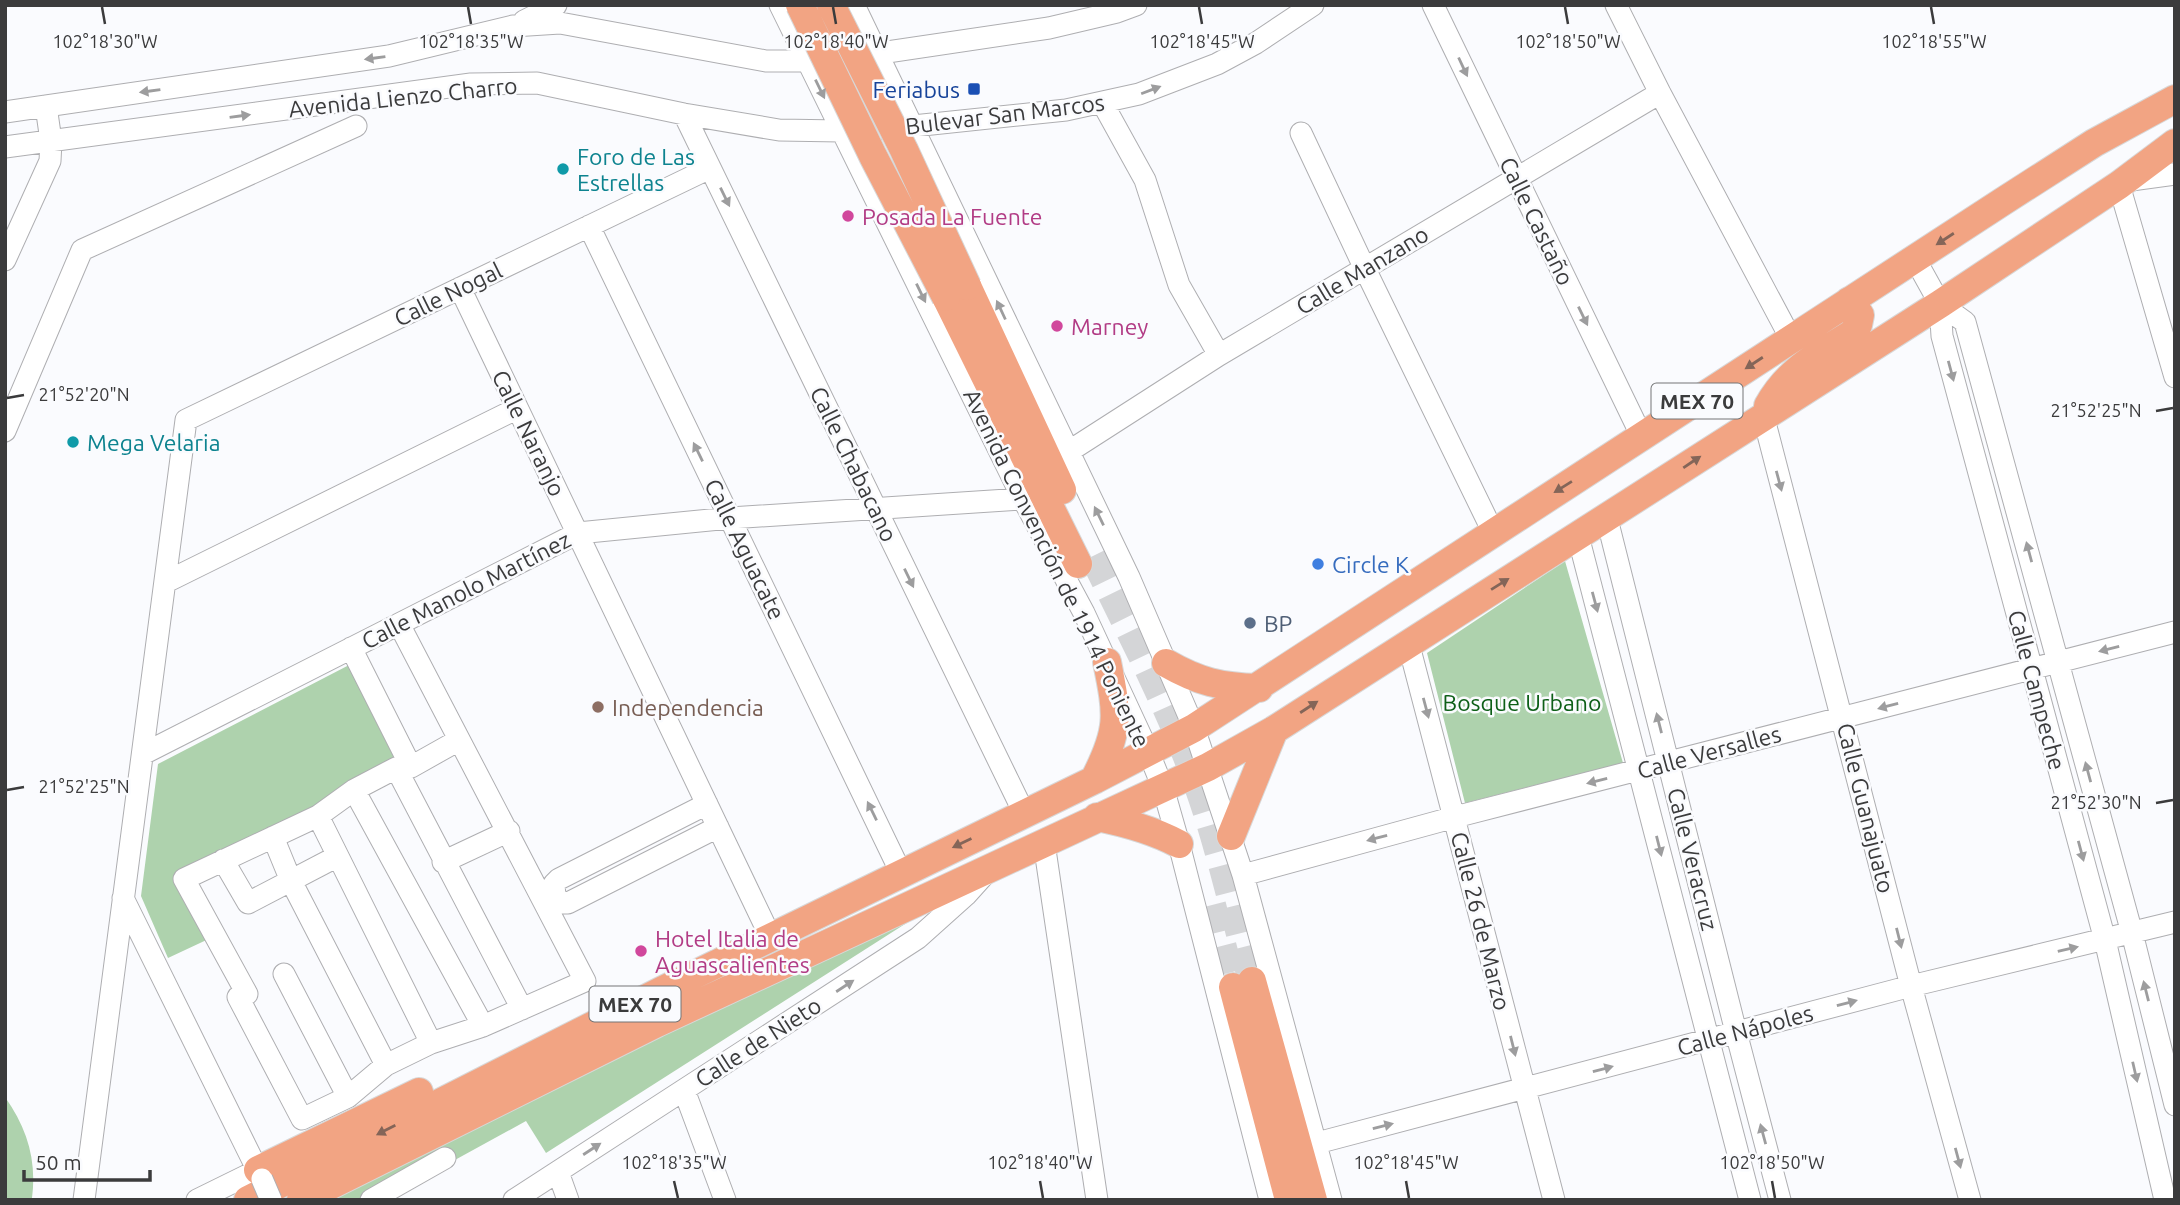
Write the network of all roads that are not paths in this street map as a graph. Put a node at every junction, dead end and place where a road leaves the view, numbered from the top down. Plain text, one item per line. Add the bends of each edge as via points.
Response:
1 (556, 5) edge
2 (780, 5) edge
3 (800, 5) edge
4 (831, 5) edge
5 (854, 5) edge
6 (1136, 5) edge
7 (1313, 5) edge
8 (1433, 5) edge
9 (1616, 5) edge
10 (513, 26) junction
11 (878, 53) junction
12 (807, 62) junction
13 (2175, 86) edge
14 (1660, 93) junction
15 (2175, 99) edge
16 (1103, 104) junction
17 (46, 106) junction
18 (5, 112) edge
19 (684, 114) junction
20 (356, 126) dead end
21 (913, 126) junction
22 (841, 131) junction
23 (1301, 133) dead end
24 (51, 141) junction
25 (2094, 143) junction
26 (5, 147) edge
27 (2170, 156) edge
28 (932, 164) junction
29 (710, 168) junction
30 (1515, 177) junction
31 (2121, 183) junction
32 (870, 190) junction
33 (589, 226) junction
34 (1914, 259) junction
35 (5, 260) edge
36 (1365, 269) junction
37 (460, 288) junction
38 (957, 291) junction
39 (1849, 301) junction
40 (1940, 304) junction
41 (1791, 339) junction
42 (1219, 355) junction
43 (2175, 377) edge
44 (516, 409) junction
45 (1763, 415) junction
46 (5, 432) edge
47 (1642, 437) junction
48 (1068, 452) junction
49 (1023, 499) junction
50 (876, 510) junction
51 (730, 518) junction
52 (1606, 519) junction
53 (1493, 532) junction
54 (578, 533) junction
55 (1578, 536) junction
56 (1086, 560) tunnel mouth
57 (166, 582) junction
58 (399, 624) junction
59 (2175, 632) edge
60 (1408, 642) junction
61 (351, 648) junction
62 (1107, 662) junction
63 (2059, 662) junction
64 (1166, 663) junction
65 (2032, 669) junction
66 (1258, 688) junction
67 (1843, 718) junction
68 (1194, 728) junction
69 (1273, 730) junction
70 (459, 740) junction
71 (1149, 751) junction
72 (143, 754) junction
73 (1669, 762) junction
74 (1208, 767) junction
75 (403, 768) junction
76 (1640, 770) junction
77 (1094, 780) junction
78 (1163, 788) junction
79 (354, 790) junction
80 (707, 804) junction
81 (1024, 813) junction
82 (318, 816) junction
83 (1097, 817) junction
84 (1455, 817) junction
85 (718, 827) junction
86 (509, 831) junction
87 (1231, 836) junction
88 (273, 838) junction
89 (1044, 843) junction
90 (1179, 844) junction
91 (336, 856) junction
92 (223, 860) junction
93 (443, 862) junction
94 (990, 869) junction
95 (901, 873) junction
96 (1243, 876) junction
97 (291, 881) junction
98 (123, 898) junction
99 (2175, 922) edge
100 (2132, 933) junction
101 (770, 936) junction
102 (2105, 940) junction
103 (284, 974) dead end
104 (1911, 986) junction
105 (522, 1009) junction
106 (483, 1026) junction
107 (1736, 1032) junction
108 (1709, 1040) junction
109 (431, 1043) junction
110 (386, 1065) junction
111 (684, 1090) junction
112 (1524, 1090) junction
113 (348, 1097) junction
114 (2175, 1105) edge
115 (1317, 1143) junction
116 (445, 1158) dead end
117 (558, 1172) junction
118 (256, 1183) edge
119 (84, 1200) edge
120 (197, 1200) edge
121 (271, 1200) edge
122 (300, 1200) edge
123 (371, 1200) edge
124 (514, 1200) edge
125 (568, 1200) edge
126 (725, 1200) edge
127 (1097, 1200) edge
128 (1270, 1200) edge
129 (1289, 1200) edge
130 (1312, 1200) edge
131 (1331, 1200) edge
132 (1554, 1200) edge
133 (1750, 1200) edge
134 (1780, 1200) edge
135 (1970, 1200) edge
136 (2165, 1200) edge

1 - 10 street
2 - 12 street, Avenida Convención de 1914 Poniente
3 - 38 main road, Avenida Convención de 1914 Poniente, bridge via 873,156
4 - 38 main road, Avenida Convención de 1914 Poniente, bridge via 904,150
5 - 11 street
6 - 11 street via 1049,28
16 -> 7 street, Bulevar San Marcos via 1217,64
8 -> 30 street, Calle Castaño
9 - 14 street
10 - 12 street, Avenida Lienzo Charro via 559,23 766,61
10 -> 17 street, Avenida Lienzo Charro via 389,56
11 - 12 street
11 - 21 street
12 -> 22 street, Avenida Convención de 1914 Poniente
13 - 25 street, MEX 70
14 - 30 street, Calle Manzano
14 - 41 street
15 - 25 main road, MEX 70
16 - 21 street, Bulevar San Marcos
16 - 42 street via 1145,180 1179,285
17 - 18 street, Avenida Lienzo Charro
17 - 24 street
19 - 22 street, Avenida Lienzo Charro via 779,130
24 -> 19 street, Avenida Lienzo Charro via 471,84 537,83
19 - 29 street, Calle Chabacano
20 - 46 street via 82,250
21 - 22 street, Bulevar San Marcos
21 - 28 street
22 - 32 street, Avenida Convención de 1914 Poniente
23 - 36 street
24 - 26 street, Avenida Lienzo Charro
24 - 35 street via 50,161
25 -> 34 main road, MEX 70
27 - 31 main road, MEX 70
28 - 32 street via 923,158 892,160
48 -> 28 street
29 - 33 street, Calle Nogal
29 -> 50 street, Calle Chabacano
30 - 36 street, Calle Manzano
30 -> 47 street, Calle Castaño
31 - 40 main road, MEX 70
31 - 43 street
32 -> 49 street, Avenida Convención de 1914 Poniente
33 - 37 street, Calle Nogal
51 -> 33 street, Calle Aguacate
34 - 39 main road, MEX 70
34 - 40 street, Calle Campeche
36 - 42 street, Calle Manzano
36 - 53 street
37 - 44 street, Calle Naranjo
37 - 57 street, Calle Nogal via 186,420
38 - 56 main road, Avenida Convención de 1914 Poniente
39 - 41 main road, MEX 70
39 - 45 main road via 1860,315 1853,332 1793,372
40 - 45 main road, MEX 70
63 -> 40 street, Calle Campeche via 1965,322
40 -> 65 street, Calle Campeche via 1942,336
41 -> 47 main road, MEX 70
42 - 48 street, Calle Manzano
44 - 54 street, Calle Naranjo
44 - 57 street
52 -> 45 main road, MEX 70
45 -> 67 street, Calle Guanajuato
47 -> 53 main road, MEX 70
64 -> 48 street
49 - 50 street, Calle Manolo Martínez
49 - 62 street, Avenida Convención de 1914 Poniente
50 - 51 street, Calle Manolo Martínez
50 -> 81 street, Calle Chabacano
51 - 54 street, Calle Manolo Martínez
95 -> 51 street, Calle Aguacate
52 - 55 main road, MEX 70
73 -> 52 street, Calle Veracruz
53 - 66 main road, MEX 70
54 - 58 street, Calle Manolo Martínez
54 - 80 street, Calle Naranjo
60 -> 55 main road, MEX 70
55 -> 76 street, Calle Veracruz
57 - 72 street
58 - 61 street, Calle Manolo Martínez
58 - 70 street
59 -> 63 street, Calle Versalles
69 -> 60 main road, MEX 70
60 -> 84 street, Calle 26 de Marzo
61 - 72 street, Calle Manolo Martínez
61 - 75 street
62 - 71 street, Avenida Convención de 1914 Poniente
62 - 77 main road via 1116,717 1106,757
63 - 65 street, Calle Versalles
100 -> 63 street, Calle Campeche
64 - 66 main road via 1209,684
64 - 68 street
65 -> 67 street, Calle Versalles
65 -> 102 street, Calle Campeche
66 - 68 main road, MEX 70
67 - 73 street, Calle Versalles
67 -> 104 street, Calle Guanajuato
68 - 71 main road, MEX 70
68 - 74 street
69 - 74 main road, MEX 70
69 - 87 main road
70 - 75 street
70 - 86 street
71 - 77 main road, MEX 70
71 - 78 street, Avenida Convención de 1914 Poniente
72 - 98 street
73 - 76 street, Calle Versalles
73 - 107 street, Calle Veracruz
74 - 78 main road, MEX 70
74 - 87 street
75 - 79 street
75 - 93 street
76 -> 84 street, Calle Versalles
76 -> 108 street, Calle Veracruz
77 - 81 main road, MEX 70
78 - 83 main road, MEX 70
78 - 90 street, Avenida Convención de 1914 Poniente
79 - 82 street
79 - 106 street
80 - 85 street, Calle Naranjo
80 - 85 street via 559,879 554,884 555,897 568,903
81 -> 95 main road, MEX 70
82 - 88 street
82 - 91 street
83 - 89 main road, MEX 70
83 - 90 main road via 1137,825
84 -> 96 street, Calle Versalles
84 -> 112 street, Calle 26 de Marzo
85 - 101 street, Calle Naranjo
86 - 93 street
86 - 105 street via 585,981
87 - 96 street
88 - 92 street
88 - 97 street
89 - 94 main road, MEX 70
89 - 127 street
90 - 128 street, Avenida Convención de 1914 Poniente
91 - 97 street
91 - 109 street
92 - 97 street via 248,903
92 - 113 street via 184,878 247,993 238,997 302,1119
93 - 105 street
111 -> 94 street, Calle de Nieto via 918,938
94 - 122 main road, MEX 70 via 657,1023
95 - 101 main road, MEX 70
96 - 115 street
97 - 110 street
98 - 118 street
98 - 119 street
99 - 100 street, Calle Nápoles
100 - 102 street, Calle Nápoles
114 -> 100 street, Calle Campeche
101 -> 118 main road, MEX 70 via 663,990 588,1010
104 -> 102 street, Calle Nápoles
102 -> 136 street, Calle Campeche
103 - 113 street
107 -> 104 street, Calle Nápoles
104 -> 135 street, Calle Guanajuato
105 - 106 street
106 - 109 street
107 - 108 street, Calle Nápoles
134 -> 107 street, Calle Veracruz
112 -> 108 street, Calle Nápoles
108 - 133 street, Calle Veracruz
109 - 110 street
110 - 113 street
117 -> 111 street, Calle de Nieto
111 - 126 street
115 -> 112 street, Calle Nápoles
112 - 132 street, Calle 26 de Marzo
115 - 131 street
116 - 123 street
117 - 124 street, Calle de Nieto
117 - 125 street
118 - 120 street
118 - 121 street, bridge
129 - 130 main road via 1243,984

